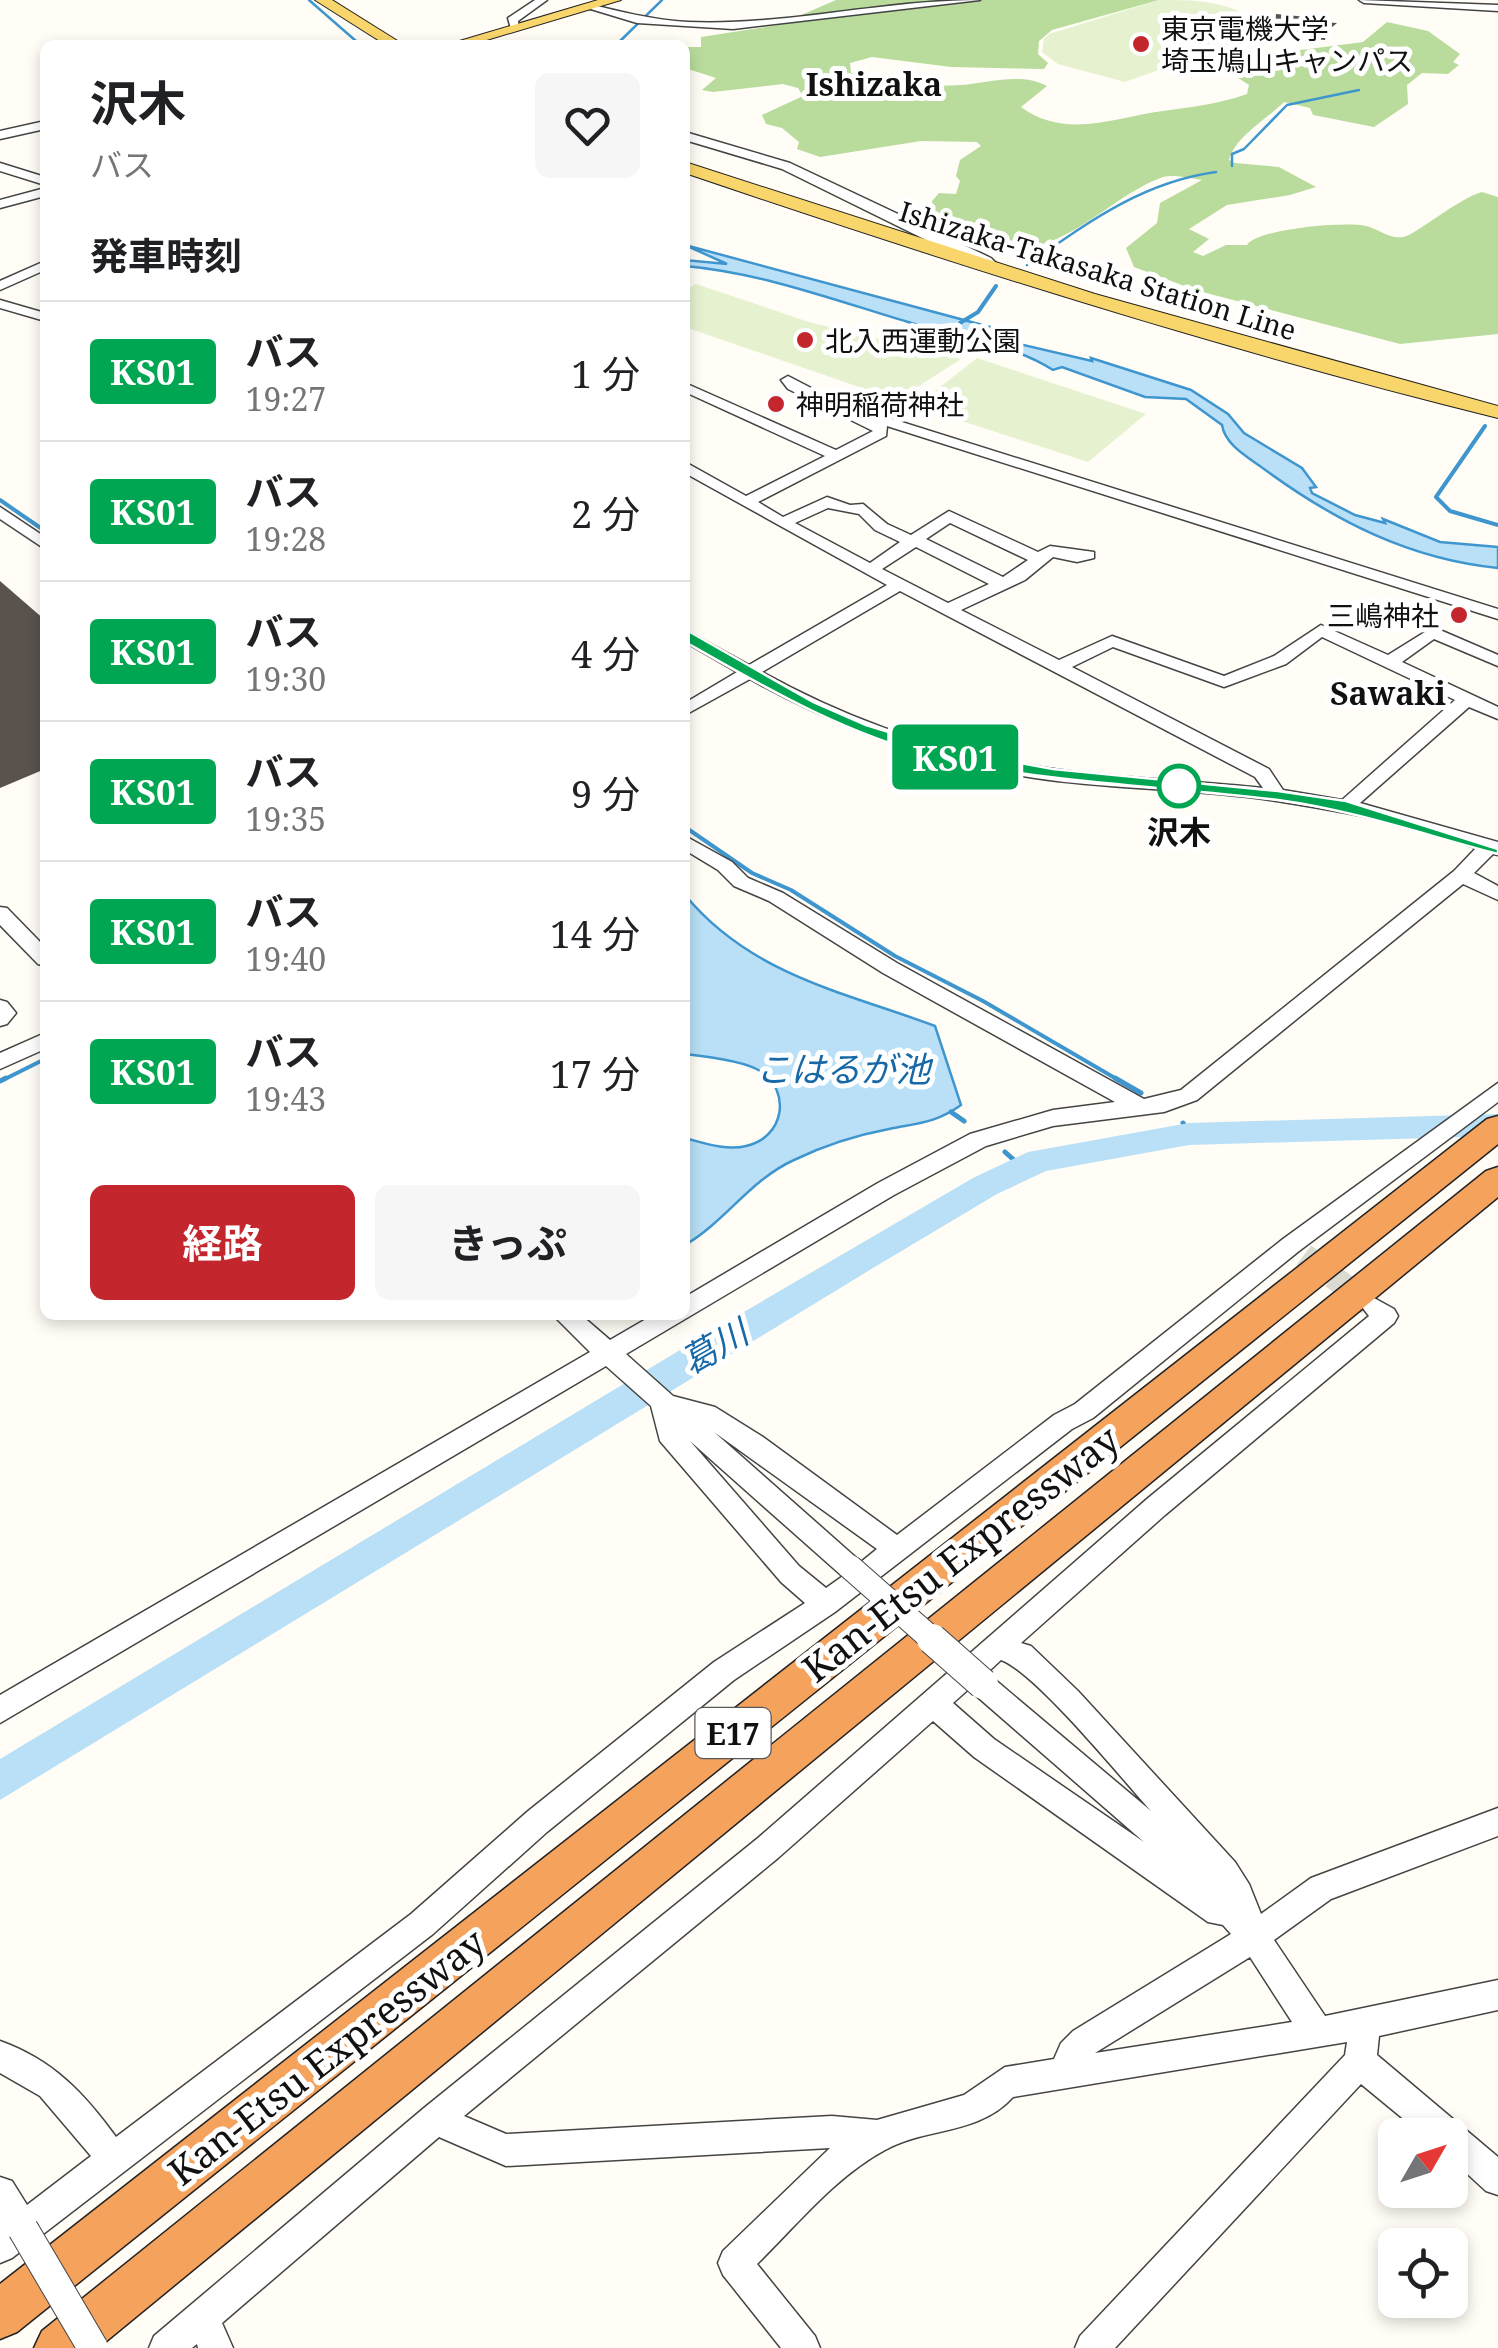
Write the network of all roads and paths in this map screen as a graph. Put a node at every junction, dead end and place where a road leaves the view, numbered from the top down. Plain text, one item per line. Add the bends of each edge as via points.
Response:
1 (322, 0) edge
2 (542, 0) edge
3 (614, 0) edge
4 (975, 0) edge
5 (1364, 0) edge
6 (588, 7) junction
7 (1498, 8) edge
8 (514, 27) junction
9 (389, 40) edge
10 (469, 40) edge
11 (40, 127) edge
12 (0, 135) edge
13 (690, 137) edge
14 (0, 167) edge
15 (690, 169) edge
16 (40, 184) edge
17 (40, 187) edge
18 (40, 188) edge
19 (0, 199) edge
20 (16, 200) junction
21 (40, 208) edge
22 (40, 266) edge
23 (998, 270) junction
24 (0, 286) edge
25 (0, 304) edge
26 (40, 315) edge
27 (788, 380) dead end
28 (690, 388) edge
29 (838, 406) junction
30 (1498, 411) edge
31 (833, 454) junction
32 (690, 469) edge
33 (746, 502) junction
34 (0, 512) edge
35 (784, 524) junction
36 (40, 540) edge
37 (915, 542) junction
38 (1088, 556) dead end
39 (1040, 560) junction
40 (872, 569) junction
41 (902, 584) junction
42 (1002, 584) junction
43 (949, 609) junction
44 (1498, 614) edge
45 (690, 638) edge
46 (1498, 661) edge
47 (1391, 662) junction
48 (1059, 667) junction
49 (747, 672) junction
50 (1466, 699) junction
51 (690, 707) edge
52 (1498, 714) edge
53 (1278, 796) junction
54 (1346, 806) junction
55 (690, 845) edge
56 (1494, 847) edge
57 (1461, 875) junction
58 (1498, 894) edge
59 (0, 913) edge
60 (40, 954) edge
61 (0, 1006) edge
62 (0, 1019) edge
63 (40, 1042) edge
64 (0, 1062) edge
65 (1142, 1107) junction
66 (1492, 1107) edge
67 (1498, 1179) edge
68 (690, 1305) edge
69 (1374, 1307) dead end
70 (569, 1320) edge
71 (666, 1320) edge
72 (613, 1360) junction
73 (661, 1401) junction
74 (898, 1550) junction
75 (826, 1604) junction
76 (998, 1647) junction
77 (932, 1702) junction
78 (0, 1710) edge
79 (1498, 1822) edge
80 (1254, 1938) junction
81 (1498, 1995) edge
82 (1365, 2024) junction
83 (1318, 2033) junction
84 (0, 2056) edge
85 (1360, 2062) junction
86 (1065, 2072) junction
87 (1427, 2118) edge
88 (435, 2119) junction
89 (877, 2136) junction
90 (1468, 2153) edge
91 (114, 2161) junction
92 (1498, 2179) edge
93 (0, 2193) edge
94 (11, 2237) edge
95 (0, 2315) edge
96 (209, 2333) edge
97 (59, 2348) edge
98 (93, 2348) edge
99 (166, 2348) edge
100 (803, 2348) edge
101 (1092, 2348) edge

1 - 9 main road
2 - 8 street via 512,20
3 - 6 main road
4 - 6 street via 729,28 648,24
5 - 7 street
6 - 8 main road
8 - 10 main road
11 - 12 street
13 - 23 street via 786,166
14 - 16 street
15 - 23 main road, Ishizaka-Takasaka Station Line
17 - 19 street
18 - 20 street
19 - 20 street
20 - 21 street
22 - 24 street
23 - 30 main road, Ishizaka-Takasaka Station Line via 1314,366
25 - 26 street
27 - 29 street
28 - 31 street
29 - 31 street via 882,430
29 - 44 street
31 - 33 street
32 - 33 street
33 - 35 street
34 - 36 street
35 - 37 street via 827,502 862,509 881,527
35 - 40 street
37 - 39 street via 949,516
37 - 40 street
37 - 42 street
38 - 39 street via 1050,551
39 - 42 street
40 - 41 street
41 - 43 street
41 - 49 street
42 - 43 street
43 - 48 street
45 - 49 street
46 - 47 street via 1433,632
47 - 48 street via 1321,630 1280,660 1236,680 1208,680 1112,642
47 - 50 street
48 - 53 street via 1262,773
49 - 51 street
49 - 53 street via 847,723 942,754 1053,774
50 - 52 street
50 - 54 street
53 - 54 street
54 - 56 street
55 - 65 street via 741,882
56 - 57 street
57 - 58 street
57 - 65 street via 1188,1095
59 - 60 street
61 - 62 street via 6,1013
63 - 64 street
65 - 68 street via 1053,1118 978,1140
66 - 74 street via 1407,1159 1298,1250
66 - 95 highway, Kan-Etsu Expressway / E17 via 1466,1151
67 - 97 highway, Kan-Etsu Expressway / E17
69 - 76 street via 1386,1316
70 - 72 street
71 - 72 street
72 - 73 street
72 - 78 street
73 - 74 street via 706,1414 738,1434
73 - 75 street via 669,1434 790,1574
73 - 80 street, bridge via 1182,1857
74 - 75 street
75 - 91 street via 724,1671 422,1924
76 - 77 street
76 - 80 street via 1021,1655 1057,1689 1225,1872
77 - 80 street via 984,1748
77 - 88 street via 768,1848
79 - 80 street via 1321,1888
80 - 83 street
80 - 86 street via 1084,2042
81 - 82 street
82 - 83 street
82 - 85 street
83 - 86 street
84 - 91 street via 46,2080
85 - 87 street
85 - 101 street
86 - 89 street via 1004,2084 994,2099
88 - 89 street via 506,2150 832,2132
88 - 96 street
89 - 100 street via 850,2152 735,2263
90 - 92 street
91 - 94 street
93 - 94 street
94 - 98 street, bridge
96 - 99 street

